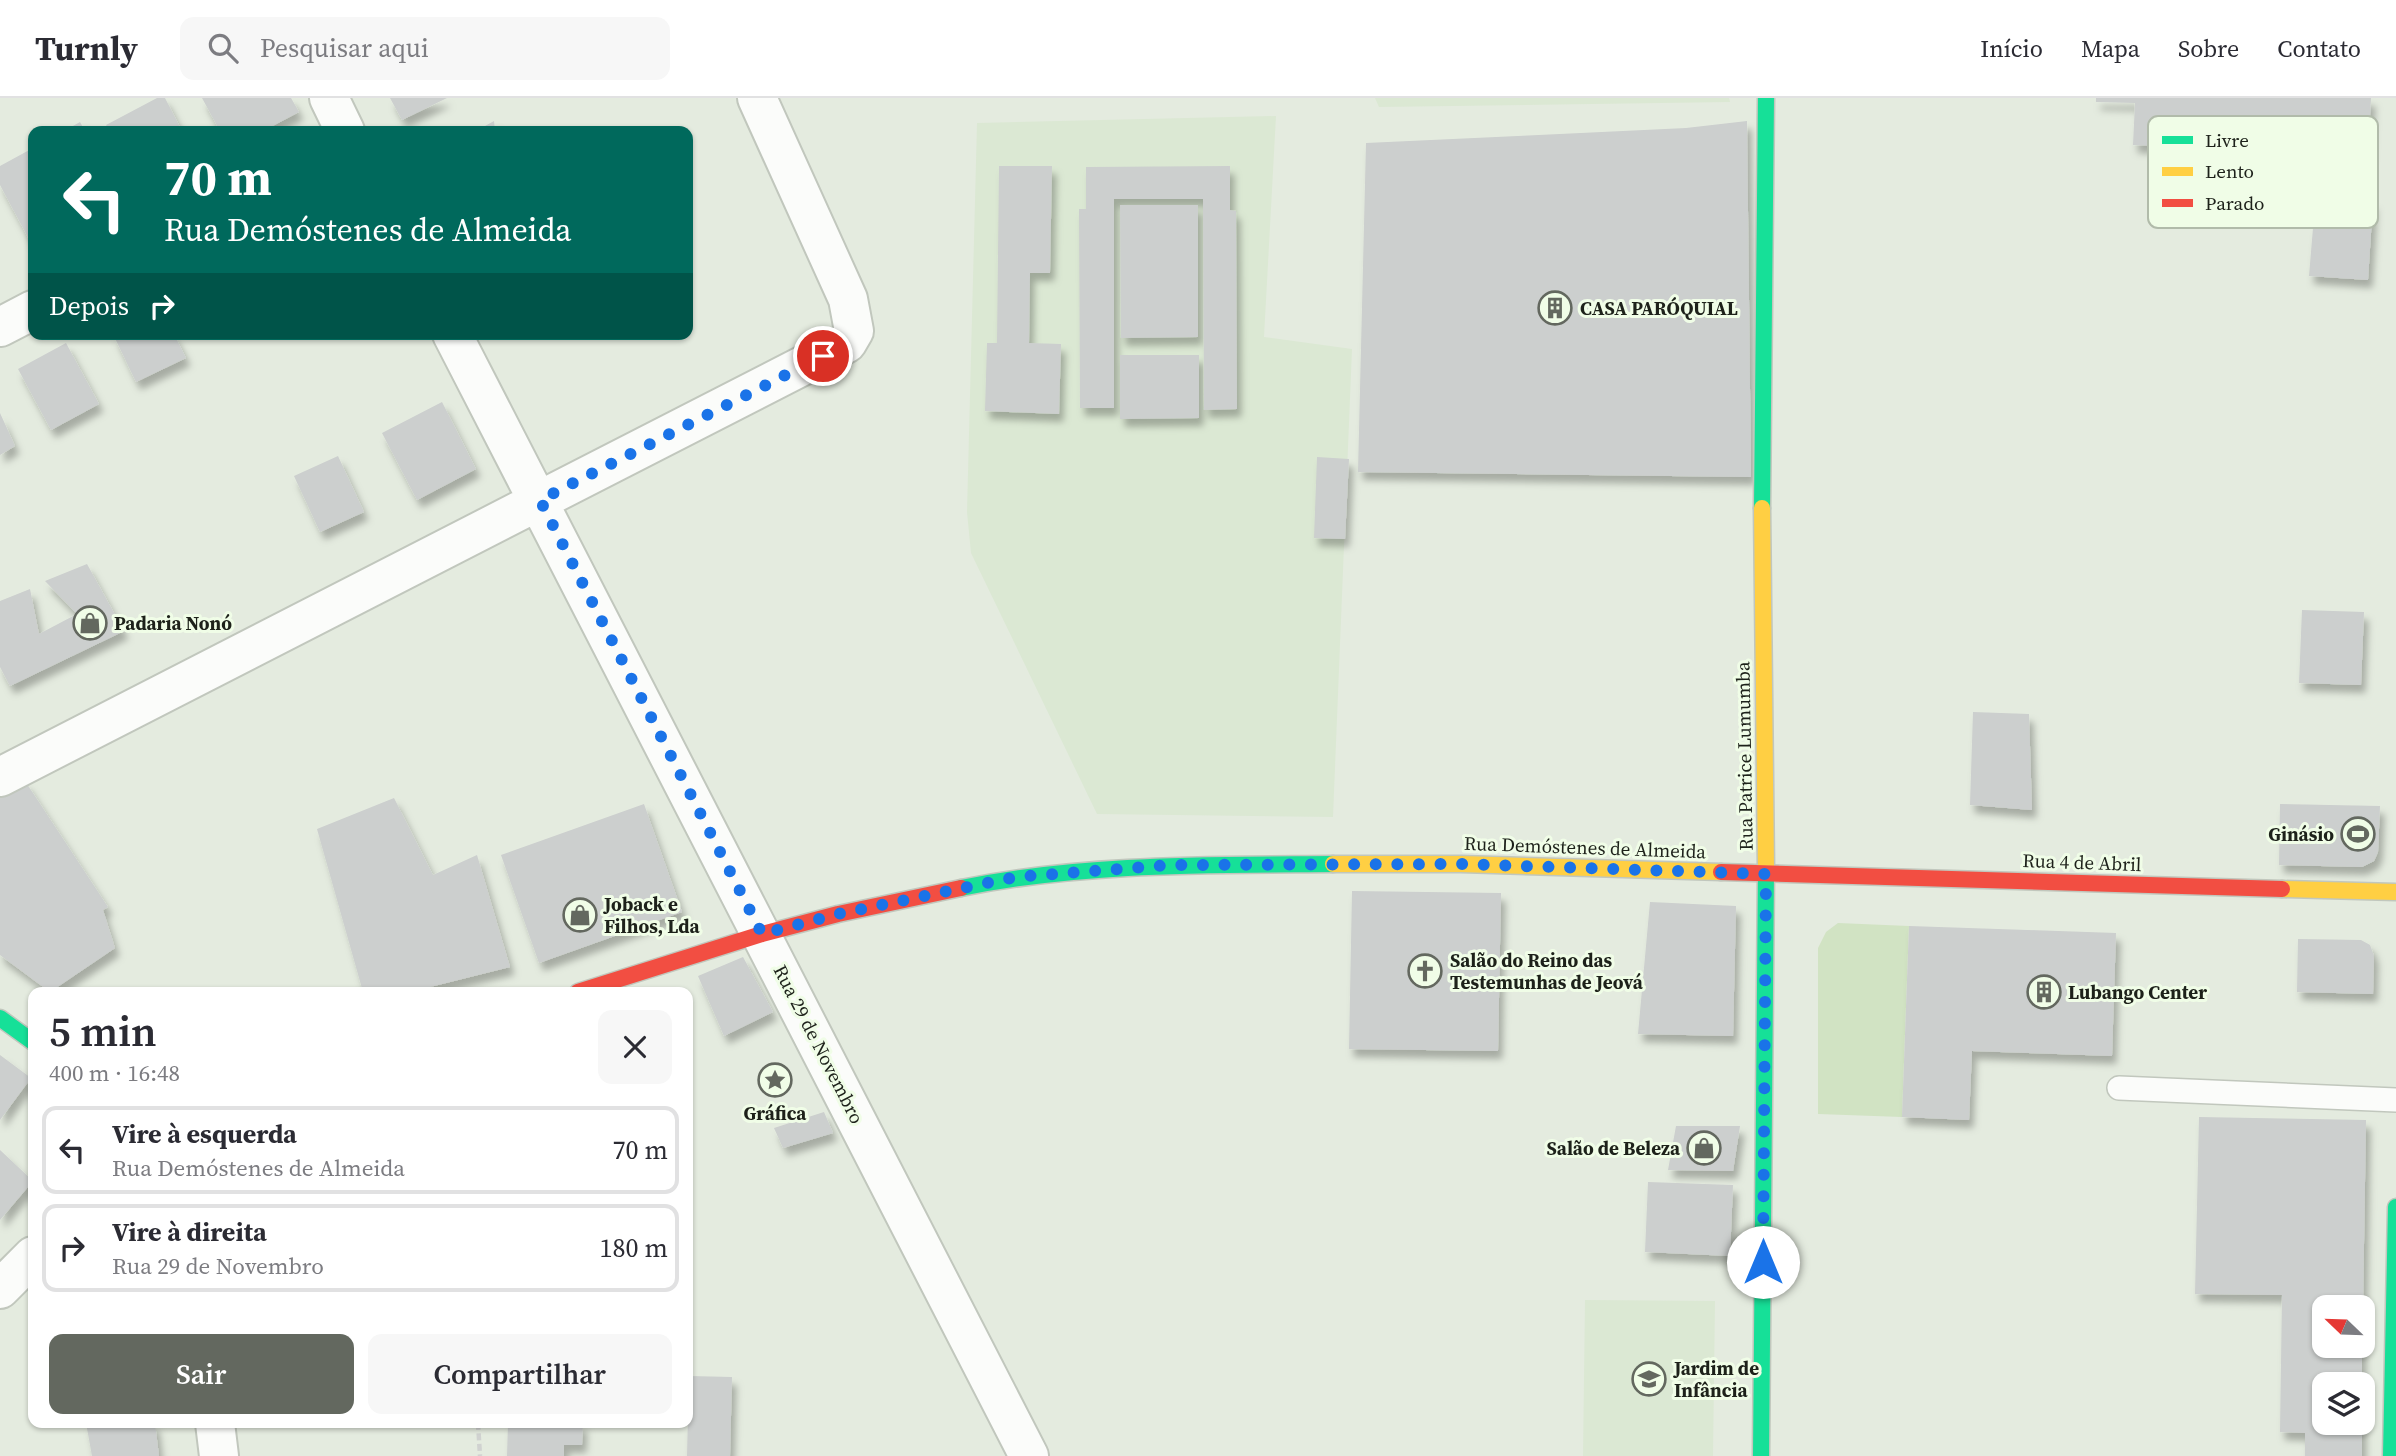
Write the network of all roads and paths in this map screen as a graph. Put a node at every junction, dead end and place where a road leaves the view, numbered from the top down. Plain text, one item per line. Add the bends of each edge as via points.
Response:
1 (329, 98) edge
2 (757, 98) edge
3 (1766, 98) edge
4 (343, 126) edge
5 (28, 313) edge
6 (0, 327) edge
7 (455, 340) edge
8 (540, 500) junction
9 (0, 777) edge
10 (1766, 874) junction
11 (2396, 892) edge
12 (762, 934) junction
13 (594, 987) edge
14 (0, 1018) edge
15 (28, 1038) edge
16 (2119, 1088) dead end
17 (2396, 1100) edge
18 (2396, 1207) edge
19 (28, 1261) edge
20 (0, 1289) edge
21 (216, 1428) edge
22 (478, 1428) edge
23 (219, 1456) edge
24 (480, 1456) edge
25 (1030, 1456) edge
26 (1761, 1456) edge
27 (2391, 1456) edge

1 - 4 street
2 - 8 street via 848,299 854,331 847,344
3 - 10 main road, Rua Patrice Lumumba via 1762,494
5 - 6 street
7 - 8 street, Rua 29 de Novembro
8 - 9 street
8 - 12 street, Rua 29 de Novembro
10 - 11 main road, Rua 4 de Abril
10 - 12 main road, Rua Demóstenes de Almeida via 1461,864 1171,865 1016,877
10 - 26 main road, Rua Patrice Lumumba
12 - 13 main road, Rua Demóstenes de Almeida
12 - 25 street, Rua 29 de Novembro
14 - 15 main road
16 - 17 lane
18 - 27 main road
19 - 20 street
21 - 23 street
22 - 24 path

